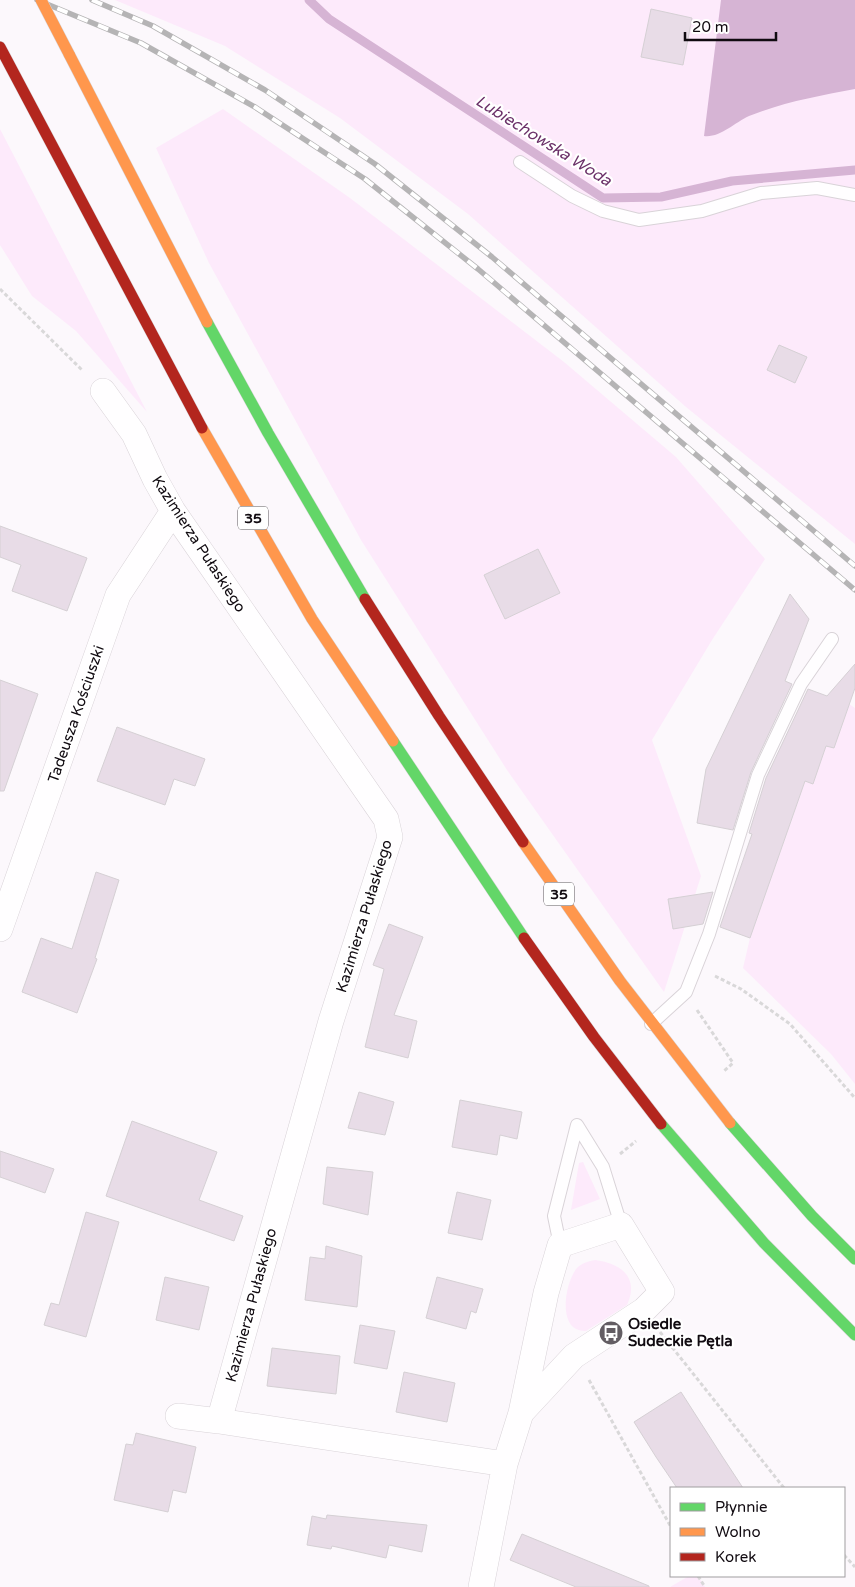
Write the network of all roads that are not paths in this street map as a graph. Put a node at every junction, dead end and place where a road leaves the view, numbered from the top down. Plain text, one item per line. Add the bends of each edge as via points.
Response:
1 (41, 0) edge
2 (0, 47) edge
3 (520, 162) dead end
4 (855, 195) edge
5 (104, 391) road end
6 (173, 511) junction
7 (832, 639) dead end
8 (0, 929) edge
9 (651, 1024) junction
10 (621, 1226) junction
11 (560, 1245) junction
12 (855, 1259) edge
13 (855, 1335) edge
14 (521, 1413) junction
15 (178, 1416) dead end
16 (219, 1421) junction
17 (505, 1464) junction
18 (480, 1587) edge

1 - 9 main road, 35, bridge via 262,422 331,542 468,763
2 - 13 main road, 35 via 192,410 312,619 594,1037 666,1131 764,1243
3 - 4 lane via 572,196 603,211 639,220 702,212 761,193 816,188
5 - 6 street, Kazimierza Pułaskiego via 134,434
6 - 8 street, Tadeusza Kościuszki via 118,595
6 - 16 street, Kazimierza Pułaskiego via 386,819 390,837 331,1020
7 - 9 lane via 801,684 758,775 709,934 686,992
9 - 12 main road, 35 via 760,1160 808,1214
10 - 11 street
10 - 11 lane via 603,1167 577,1125 554,1216
10 - 14 street via 662,1292 644,1310 574,1356
11 - 14 street via 546,1293
14 - 17 street
15 - 16 street
16 - 17 street
17 - 18 street

